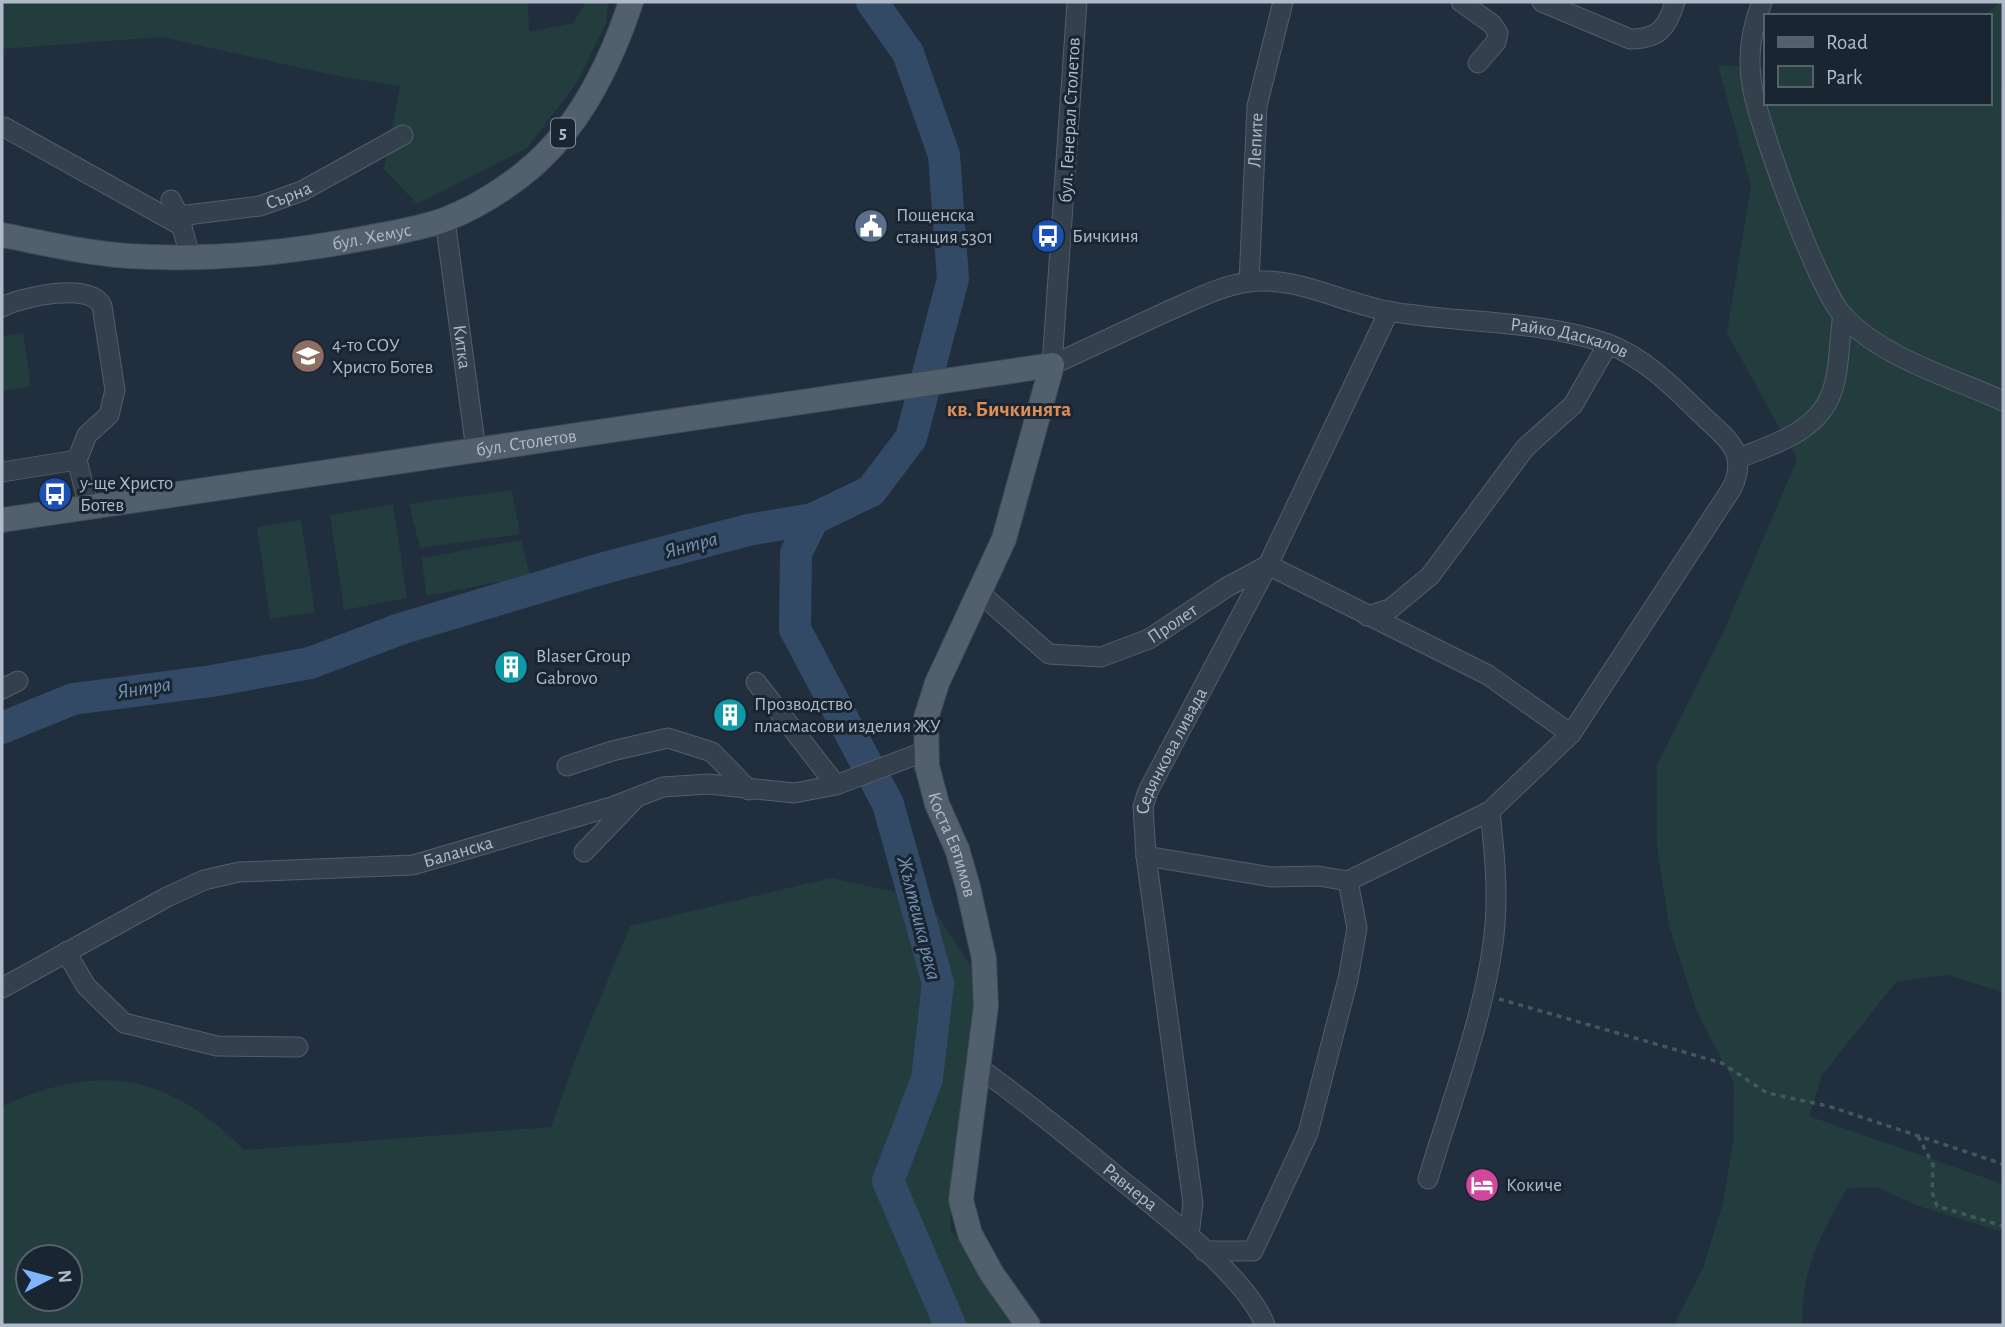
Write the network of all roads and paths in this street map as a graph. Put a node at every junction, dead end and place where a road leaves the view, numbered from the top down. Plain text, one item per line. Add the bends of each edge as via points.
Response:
1 (631, 2) edge
2 (1077, 2) edge
3 (1283, 2) edge
4 (1461, 2) edge
5 (1542, 2) edge
6 (1675, 2) edge
7 (1762, 2) edge
8 (1478, 63) dead end
9 (4, 127) dead end
10 (403, 135) dead end
11 (177, 214) junction
12 (444, 220) junction
13 (2, 235) edge
14 (190, 256) junction
15 (1249, 282) junction
16 (2, 307) edge
17 (1390, 311) junction
18 (1843, 315) junction
19 (1608, 344) junction
20 (1052, 365) junction
21 (2003, 401) edge
22 (475, 450) junction
23 (1739, 458) junction
24 (77, 460) junction
25 (2, 472) edge
26 (89, 507) junction
27 (2, 520) edge
28 (1268, 565) junction
29 (981, 594) junction
30 (1367, 616) junction
31 (756, 682) dead end
32 (1571, 734) junction
33 (926, 751) junction
34 (567, 766) dead end
35 (842, 783) junction
36 (749, 790) junction
37 (636, 797) junction
38 (1490, 811) junction
39 (584, 852) dead end
40 (1146, 856) junction
41 (1348, 881) junction
42 (66, 952) junction
43 (2, 988) edge
44 (1481, 995) junction
45 (298, 1046) dead end
46 (978, 1066) junction
47 (1917, 1135) junction
48 (2003, 1164) edge
49 (1428, 1179) dead end
50 (2003, 1226) edge
51 (1189, 1235) junction
52 (1204, 1251) junction
53 (1028, 1325) edge
54 (1265, 1325) edge

1 - 12 main road, бул. Хемус / 5 via 596,87 554,146 516,180
2 - 20 street, бул. Генерал Столетов
3 - 15 street, Лепите via 1257,106
4 - 8 street via 1498,33
5 - 6 street via 1630,39 1645,39 1668,24
7 - 18 street via 1750,50 1752,86 1784,187 1824,283
9 - 11 street
10 - 11 street, Сърна via 302,191 260,206
11 - 14 street
12 - 14 main road, бул. Хемус / 5 via 307,250
12 - 22 street, Китка
13 - 14 main road, бул. Хемус / 5 via 128,256
15 - 17 street, Райко Даскалов via 1301,288
15 - 20 street, Райко Даскалов via 1210,293
16 - 24 street via 73,292 99,300 115,390 109,415 87,435
17 - 19 street, Райко Даскалов via 1493,321
17 - 28 street, Седянкова ливада
18 - 21 street via 1876,344
18 - 23 street via 1834,385 1824,410 1792,436
19 - 23 street, Райко Даскалов via 1640,361 1678,392 1725,437
19 - 30 street via 1573,405 1525,448 1430,576 1390,609
20 - 22 main road, бул. Столетов
20 - 29 main road, Коста Евтимов via 1004,539
22 - 26 main road, бул. Столетов
23 - 32 street via 1732,488
24 - 25 street
24 - 26 street
26 - 27 main road, бул. Столетов
28 - 29 street, Пролет via 1149,639 1101,657 1049,654
28 - 30 street
28 - 40 street, Седянкова ливада via 1148,790 1143,807
29 - 33 main road, Коста Евтимов via 937,683 926,718
30 - 32 street via 1488,675
31 - 35 street
32 - 38 street
33 - 35 street, Баланска
33 - 46 main road, Коста Евтимов via 937,804 968,887 984,959 986,1006
34 - 36 street via 668,738 712,752
35 - 36 street, Баланска via 793,793
36 - 37 street, Баланска via 708,784 663,787
37 - 39 street
37 - 42 street, Баланска via 413,865 239,872 204,880
38 - 41 street
38 - 44 street via 1495,926
40 - 41 street via 1271,877
40 - 51 street, Седянкова ливада via 1193,1203
41 - 52 street via 1357,928 1308,1133 1252,1251
42 - 43 street, Баланска
42 - 45 street via 86,986 124,1023 216,1046
44 - 47 path via 1722,1063 1766,1093 1829,1106
44 - 49 street
46 - 51 street, Равнера
46 - 53 main road, Коста Евтимов via 961,1200 970,1234
47 - 48 path
47 - 50 path via 1933,1165 1932,1192 1937,1206
51 - 52 street, Равнера
52 - 54 street, Равнера via 1258,1306

